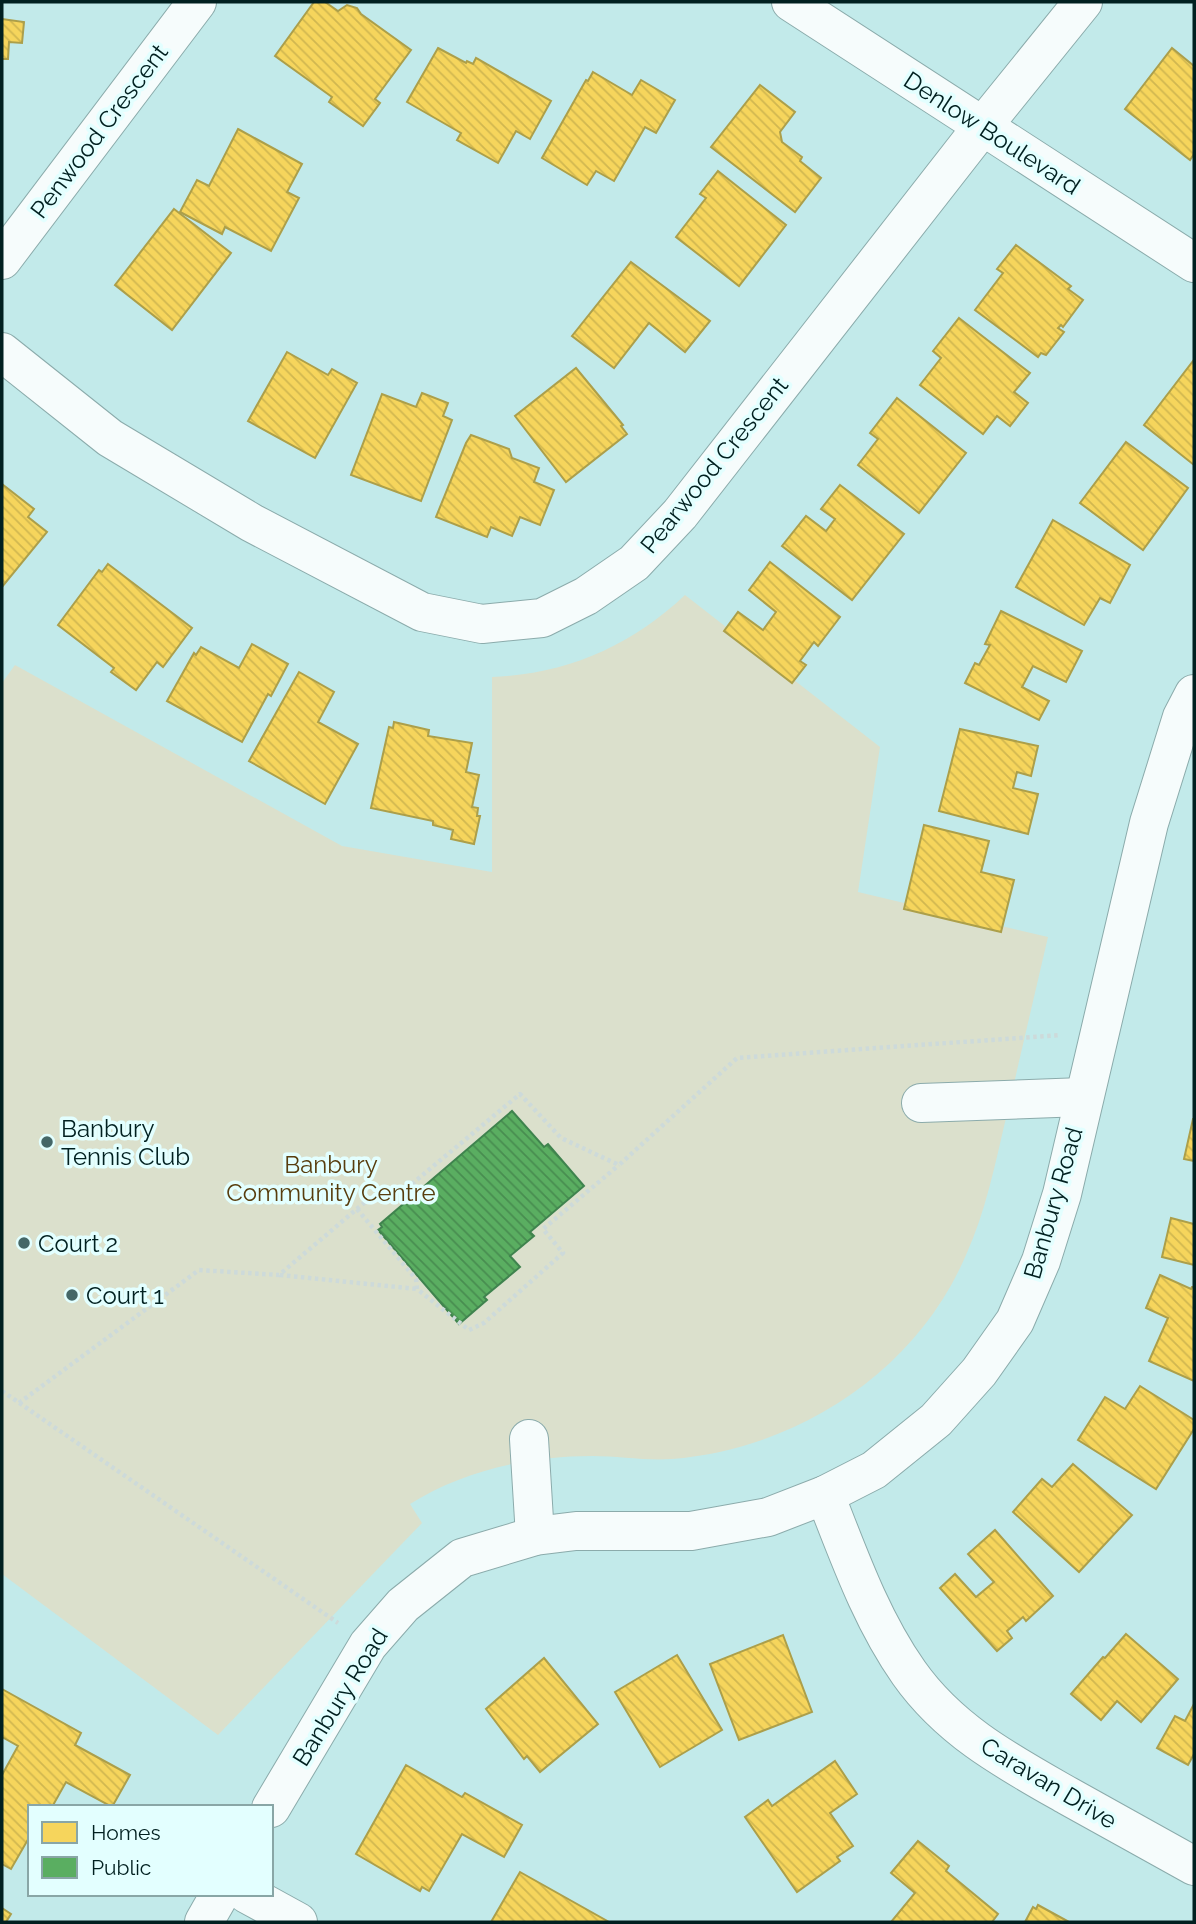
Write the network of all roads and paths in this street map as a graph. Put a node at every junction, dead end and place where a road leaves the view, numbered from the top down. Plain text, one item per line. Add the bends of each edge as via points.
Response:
1 (197, 2) edge
2 (791, 2) edge
3 (1083, 2) edge
4 (982, 127) junction
5 (2, 260) edge
6 (1194, 263) edge
7 (2, 352) edge
8 (1194, 694) edge
9 (1099, 1032) junction
10 (1083, 1097) junction
11 (921, 1103) dead end
12 (619, 1165) junction
13 (357, 1209) junction
14 (279, 1275) junction
15 (417, 1289) junction
16 (2, 1391) edge
17 (19, 1403) junction
18 (529, 1440) dead end
19 (825, 1495) junction
20 (535, 1535) junction
21 (368, 1645) junction
22 (273, 1805) edge
23 (1194, 1866) edge
24 (219, 1896) edge
25 (251, 1896) edge
26 (204, 1922) edge
27 (298, 1922) edge

1 - 5 street, Penwood Crescent
2 - 4 street, Denlow Boulevard
3 - 4 street, Pearwood Crescent
4 - 6 street, Denlow Boulevard
4 - 7 street, Pearwood Crescent via 680,514 634,563 586,596 542,618 482,624 422,612 252,523 110,438
8 - 9 street, Banbury Road via 1159,786
9 - 10 street, Banbury Road
9 - 12 path via 737,1058
10 - 11 street
10 - 19 street, Banbury Road via 1054,1221 1015,1321 979,1372 936,1420 874,1469
12 - 13 path via 561,1138 520,1094 401,1194 371,1197
12 - 15 path via 543,1229 563,1253 484,1323 469,1330
13 - 14 path
13 - 15 path via 416,1279
14 - 15 path
14 - 17 path via 199,1270
16 - 17 path
17 - 21 path
18 - 20 street
19 - 20 street, Banbury Road via 768,1517 691,1531
19 - 23 street, Caravan Drive via 880,1626 910,1674 947,1717 992,1753
20 - 21 street, Banbury Road via 461,1558 403,1605
21 - 22 street, Banbury Road
24 - 26 street
25 - 27 street

